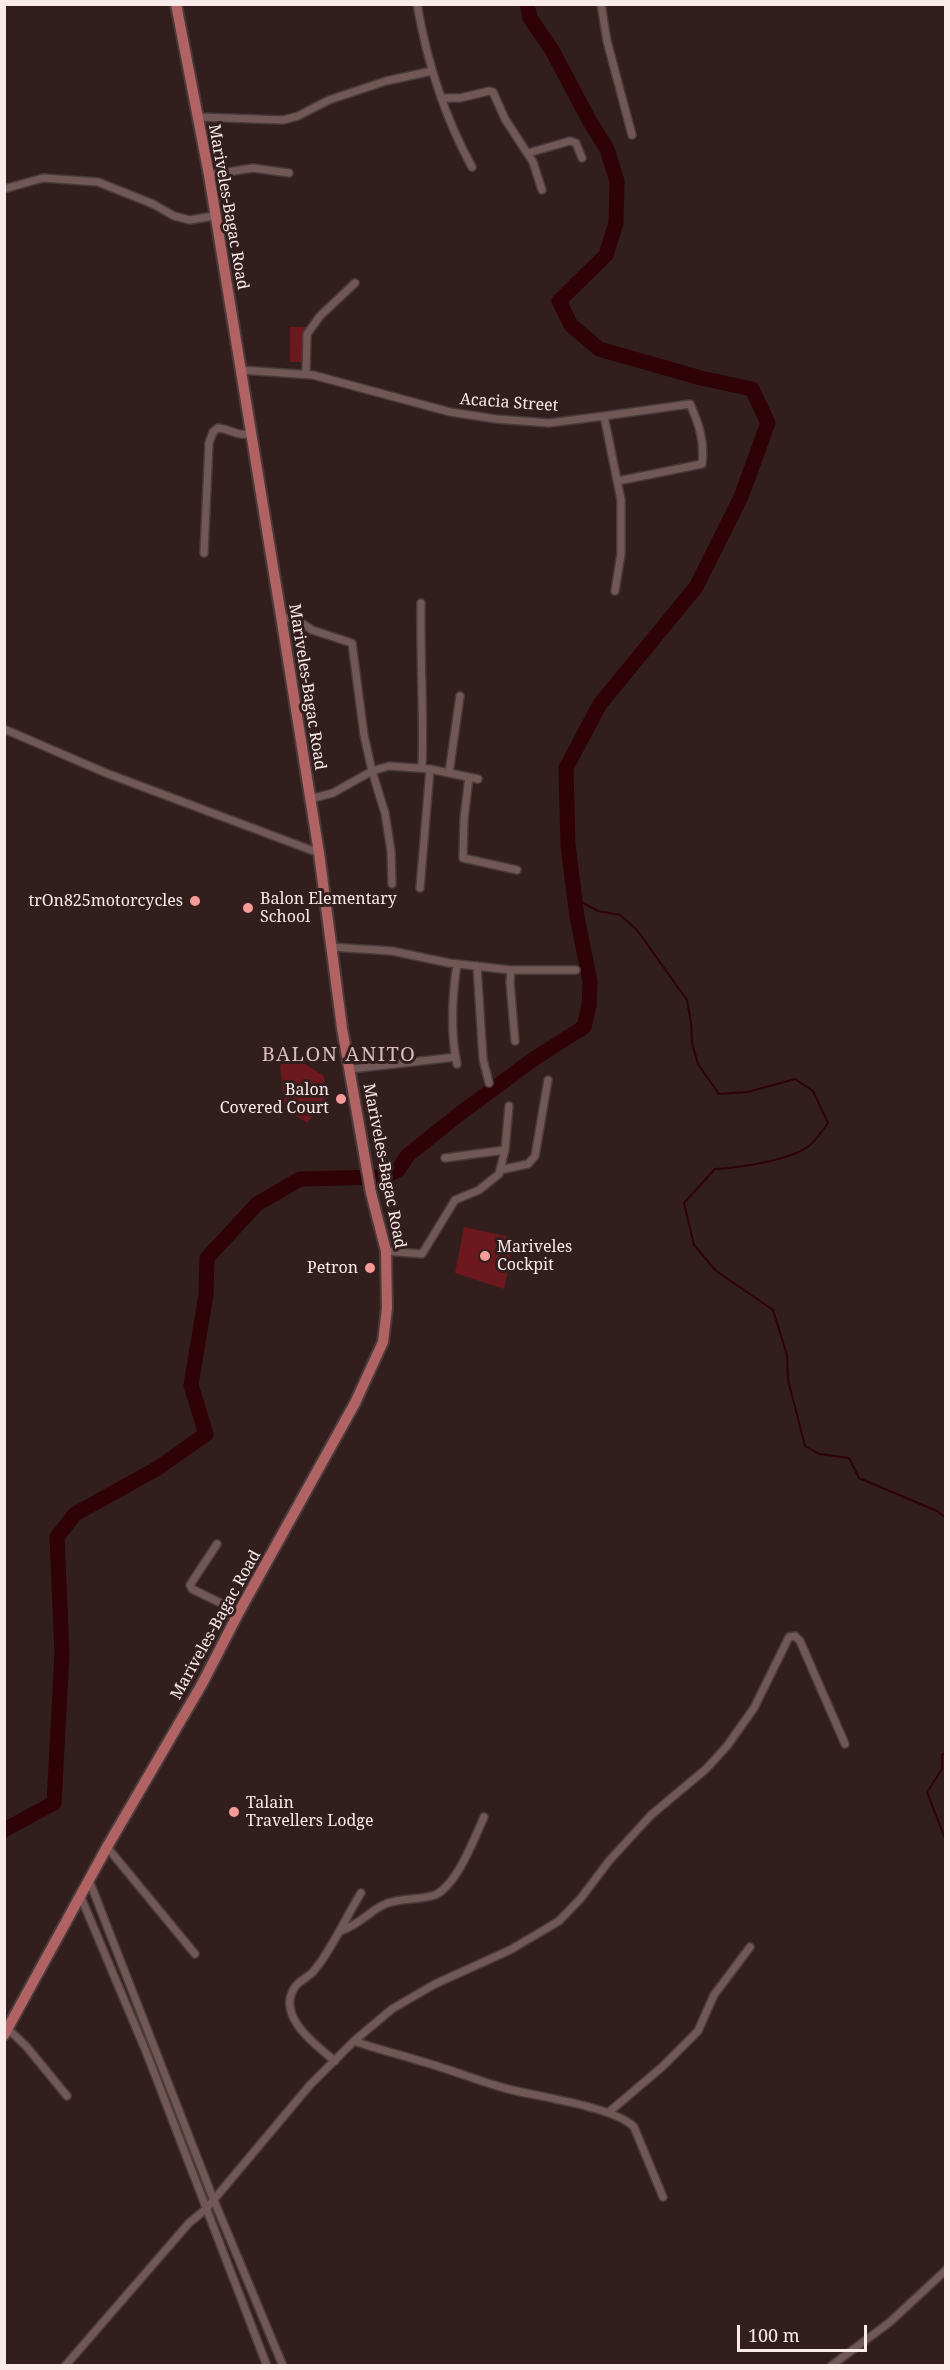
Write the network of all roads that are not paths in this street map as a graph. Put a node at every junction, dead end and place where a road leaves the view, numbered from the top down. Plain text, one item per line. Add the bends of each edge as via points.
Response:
1 (176, 4) edge
2 (417, 4) edge
3 (601, 4) edge
4 (432, 71) junction
5 (441, 98) junction
6 (198, 117) junction
7 (632, 135) dead end
8 (528, 153) junction
9 (582, 158) dead end
10 (472, 167) dead end
11 (289, 173) dead end
12 (208, 175) junction
13 (4, 189) edge
14 (542, 190) dead end
15 (214, 216) junction
16 (354, 283) dead end
17 (241, 370) junction
18 (306, 374) junction
19 (604, 416) junction
20 (251, 434) junction
21 (618, 480) junction
22 (204, 554) dead end
23 (615, 591) dead end
24 (421, 603) dead end
25 (281, 616) junction
26 (460, 696) dead end
27 (4, 729) edge
28 (426, 769) junction
29 (372, 771) junction
30 (449, 773) junction
31 (469, 777) junction
32 (478, 779) dead end
33 (310, 799) junction
34 (319, 853) junction
35 (517, 870) dead end
36 (392, 884) dead end
37 (420, 888) dead end
38 (331, 947) junction
39 (457, 964) junction
40 (477, 966) junction
41 (512, 970) junction
42 (576, 970) dead end
43 (515, 1041) dead end
44 (351, 1069) junction
45 (548, 1080) dead end
46 (489, 1083) dead end
47 (509, 1107) dead end
48 (505, 1150) junction
49 (445, 1158) dead end
50 (500, 1170) junction
51 (386, 1251) junction
52 (217, 1544) dead end
53 (239, 1612) junction
54 (845, 1744) dead end
55 (484, 1817) dead end
56 (107, 1846) junction
57 (89, 1880) junction
58 (361, 1893) dead end
59 (80, 1895) junction
60 (340, 1930) junction
61 (750, 1947) dead end
62 (195, 1954) dead end
63 (6, 2032) edge
64 (354, 2041) junction
65 (335, 2061) junction
66 (67, 2096) dead end
67 (609, 2112) junction
68 (663, 2197) dead end
69 (213, 2198) junction
70 (206, 2209) junction
71 (945, 2270) edge
72 (65, 2366) edge
73 (267, 2366) edge
74 (283, 2366) edge
75 (831, 2366) edge

1 - 6 main road, Mariveles-Bagac Road
2 - 4 street
3 - 7 street
4 - 5 street
4 - 6 street via 386,81 283,120
5 - 8 street via 491,91
5 - 10 street
6 - 12 main road, Mariveles-Bagac Road
8 - 9 street via 570,141 576,143
8 - 14 street
11 - 12 street via 253,168
12 - 15 main road, Mariveles-Bagac Road
13 - 15 street via 43,178 98,182 174,216 190,220
15 - 17 main road, Mariveles-Bagac Road
16 - 18 street via 307,334
17 - 18 street, Acacia Street
17 - 20 main road, Mariveles-Bagac Road
18 - 19 street, Acacia Street via 461,414 549,423
19 - 21 street
19 - 21 street, Acacia Street via 690,404 699,424 704,447 702,464
20 - 22 street via 239,435 224,428 213,432 209,443
20 - 25 main road, Mariveles-Bagac Road
21 - 23 street via 621,554
24 - 28 street
25 - 29 street via 352,643
25 - 33 main road, Mariveles-Bagac Road
26 - 30 street
27 - 34 street via 117,777
28 - 29 street via 388,766
28 - 30 street
28 - 37 street
29 - 33 street via 333,793
29 - 36 street via 386,813
30 - 31 street
31 - 32 street
31 - 35 street via 463,858
33 - 34 main road, Mariveles-Bagac Road
34 - 38 main road, Mariveles-Bagac Road
38 - 39 street via 392,951
38 - 44 main road, Mariveles-Bagac Road
39 - 40 street
39 - 44 street via 452,1004 457,1060
40 - 41 street
40 - 46 street via 483,1059
41 - 42 street
41 - 43 street
44 - 51 main road, Mariveles-Bagac Road via 371,1193
45 - 50 street via 535,1156 528,1164
47 - 48 street
48 - 49 street
48 - 50 street
50 - 51 street via 479,1190 455,1200 422,1254
51 - 53 main road, Mariveles-Bagac Road via 383,1342 355,1403
52 - 53 street via 190,1585
53 - 56 main road, Mariveles-Bagac Road via 202,1684
54 - 64 street via 800,1641 789,1637 754,1708 727,1746 651,1815 559,1921 392,2009
55 - 60 street via 458,1873 436,1894 388,1902 360,1923
56 - 57 main road, Mariveles-Bagac Road
56 - 62 street
57 - 59 main road, Mariveles-Bagac Road
57 - 69 street
58 - 60 street
59 - 63 main road, Mariveles-Bagac Road
59 - 70 street
60 - 65 street via 313,1972 295,1987 291,2007 297,2024
61 - 67 street via 714,1995 698,2031
63 - 66 street via 26,2046
64 - 65 street
64 - 67 street via 508,2089
65 - 69 street
67 - 68 street via 634,2127
69 - 70 street
69 - 74 street
70 - 72 street via 189,2223
70 - 73 street
71 - 75 street via 890,2322

